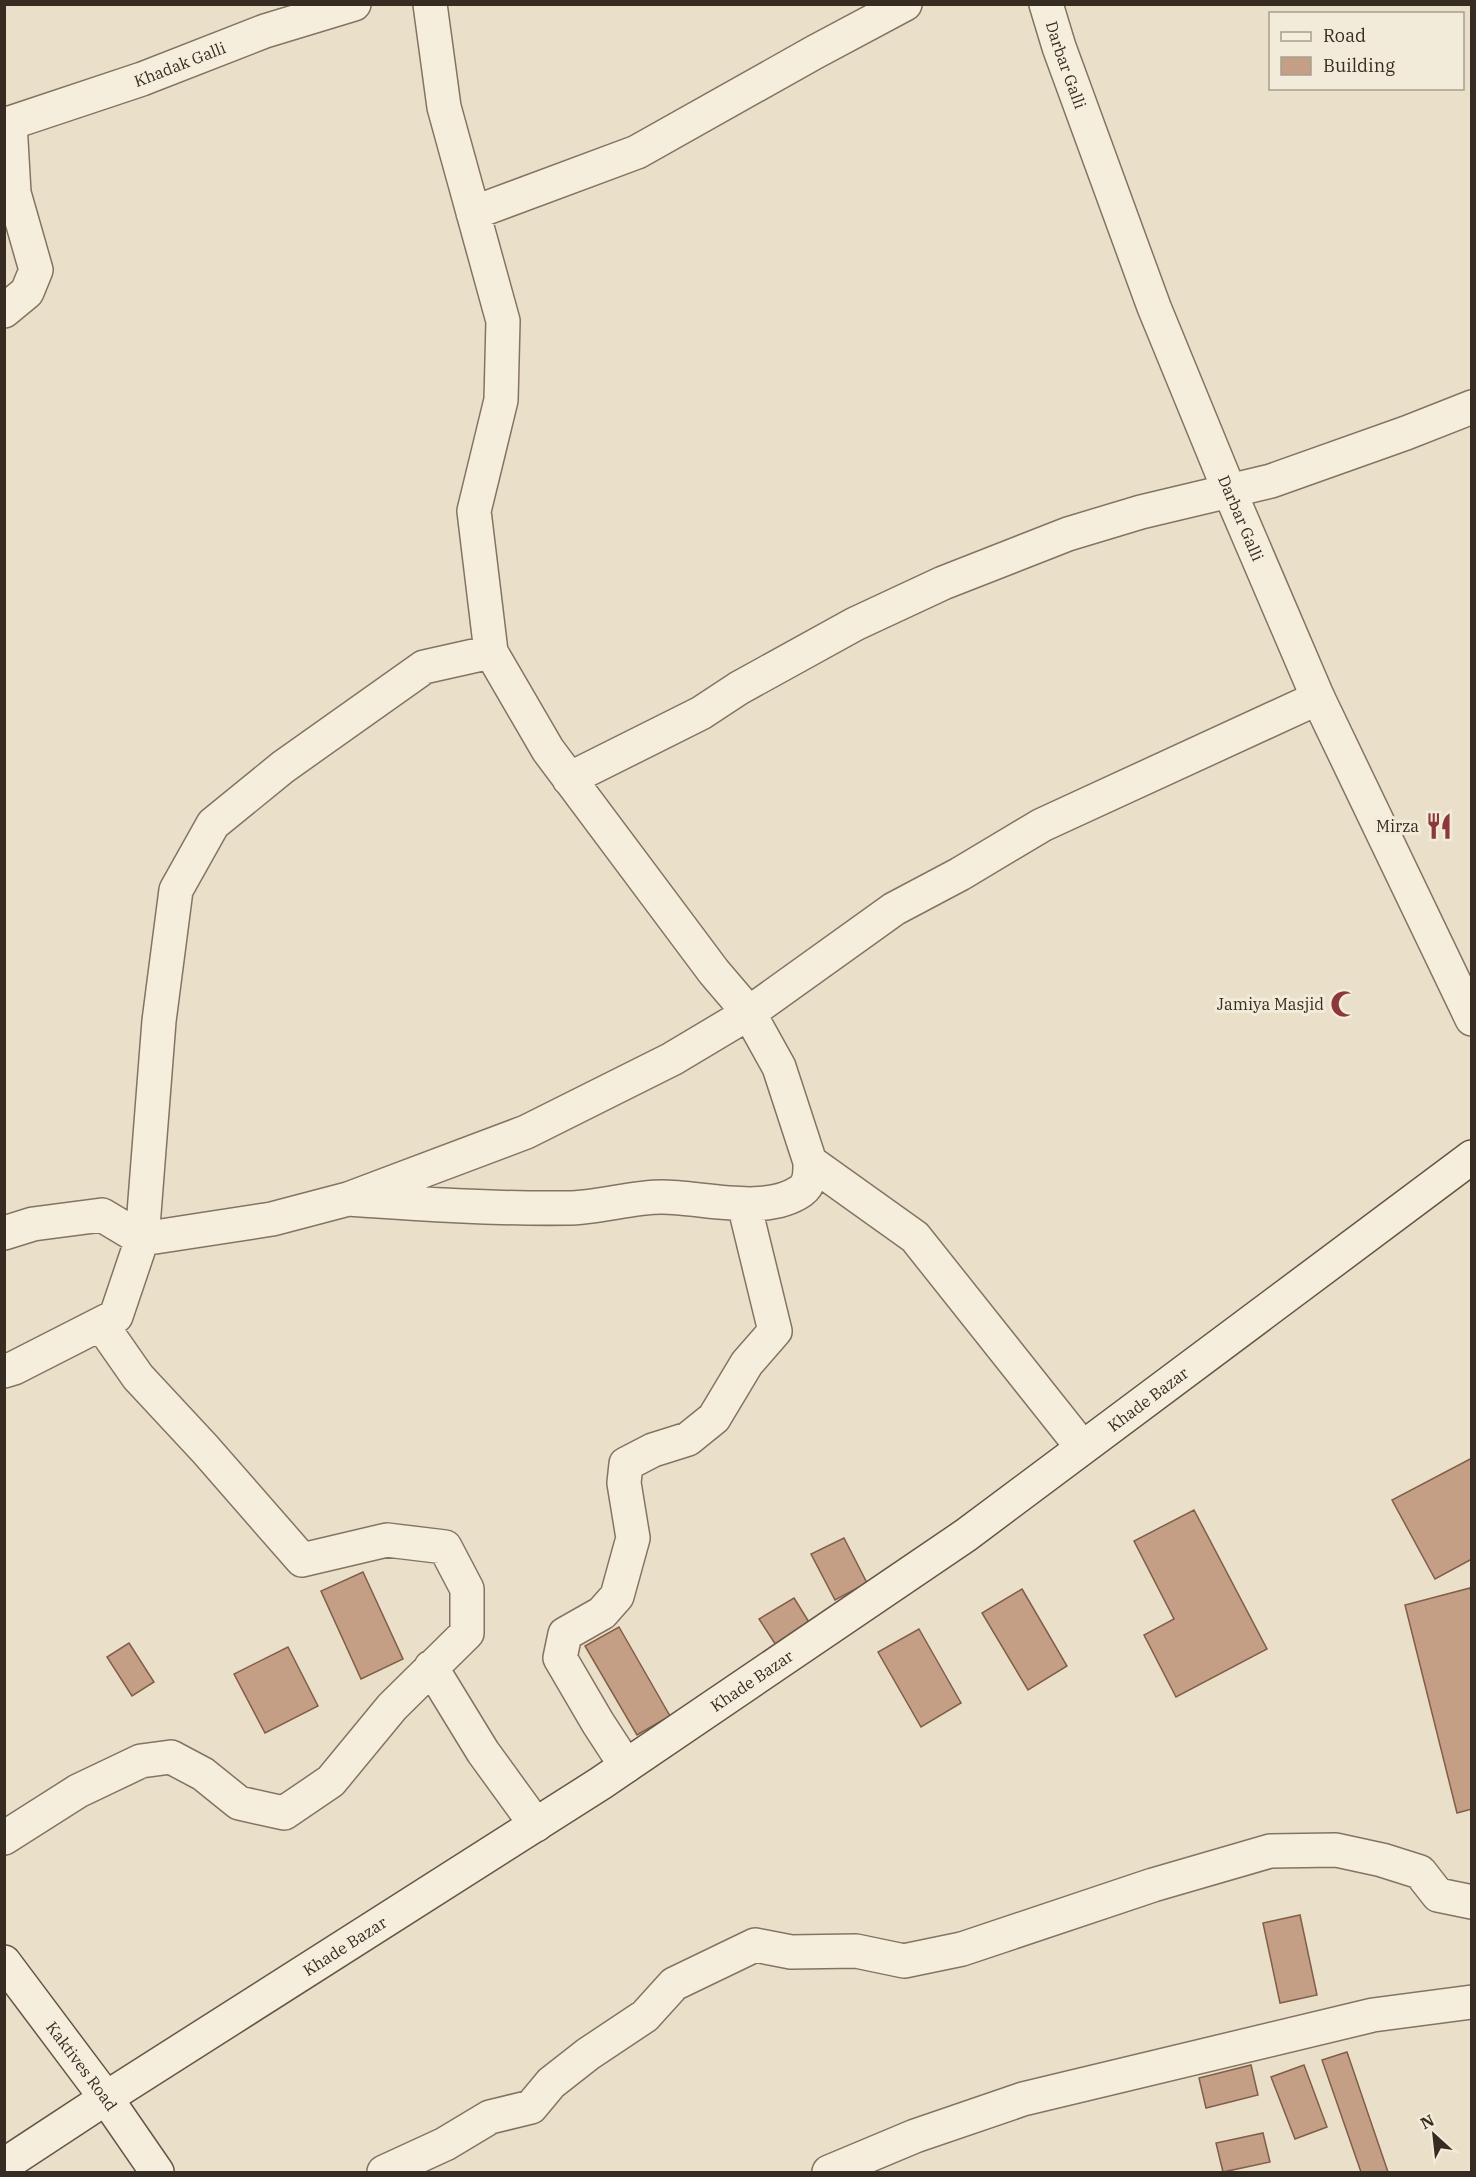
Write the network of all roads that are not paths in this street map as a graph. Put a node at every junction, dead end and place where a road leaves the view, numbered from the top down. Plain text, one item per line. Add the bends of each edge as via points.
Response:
1 (354, 4) edge
2 (430, 4) edge
3 (905, 4) edge
4 (1046, 4) edge
5 (7, 124) edge
6 (474, 213) junction
7 (4, 311) edge
8 (1472, 406) edge
9 (1229, 490) junction
10 (491, 652) junction
11 (1318, 698) junction
12 (570, 779) junction
13 (749, 1013) junction
14 (1472, 1019) edge
15 (1472, 1157) edge
16 (810, 1162) junction
17 (348, 1199) junction
18 (744, 1204) junction
19 (4, 1233) edge
20 (142, 1239) junction
21 (101, 1324) junction
22 (4, 1371) edge
23 (1082, 1448) junction
24 (431, 1667) junction
25 (626, 1766) junction
26 (536, 1825) junction
27 (4, 1838) edge
28 (1472, 1902) edge
29 (4, 1962) edge
30 (1472, 2002) edge
31 (106, 2098) junction
32 (4, 2165) edge
33 (157, 2172) edge
34 (384, 2172) edge
35 (829, 2172) edge

1 - 5 street, Khadak Galli via 265,31 142,79
2 - 6 street via 444,107
3 - 6 street via 637,152
4 - 9 street, Darbar Galli via 1154,307
5 - 7 street via 14,193 36,270 27,292
6 - 10 street via 503,321 501,400 474,511
8 - 9 street via 1342,456
9 - 11 street, Darbar Galli
9 - 12 street via 1068,534 942,583 855,624 701,713
10 - 12 street via 548,750
10 - 20 street via 424,667 283,767 213,824 176,890 159,1021
11 - 13 street via 1042,825 894,909
11 - 14 street, Darbar Galli
12 - 13 street
13 - 16 street via 778,1067
13 - 17 street via 672,1059 526,1132
15 - 23 street, Khade Bazar
16 - 18 street via 810,1178 802,1190 780,1199
16 - 23 street via 915,1237
17 - 18 street via 569,1208 662,1197
17 - 20 street via 272,1219
18 - 25 street via 775,1331 747,1363 714,1418 688,1439 626,1464 624,1483 633,1538 616,1596 602,1613 565,1634 560,1658
19 - 20 street via 33,1224 102,1215
20 - 21 street via 116,1316
21 - 22 street
21 - 24 street via 138,1377 302,1560 387,1540 445,1547 467,1589 467,1633
23 - 25 street, Khade Bazar via 966,1535
24 - 26 street via 483,1752
24 - 27 street via 331,1780 284,1813 239,1803 203,1774 171,1757 141,1761 78,1791
25 - 26 street, Khade Bazar
26 - 31 street, Khade Bazar
28 - 34 street via 1438,1895 1420,1872 1382,1860 1336,1850 1270,1851 1153,1885 962,1949 904,1961 856,1951 790,1952 755,1945 674,1984 645,2016 551,2083 531,2107 490,2117 445,2144
29 - 31 street, Kaktives Road
30 - 35 street via 1373,2015 1023,2099 915,2136
31 - 32 street, Khade Bazar
31 - 33 street, Kaktives Road

